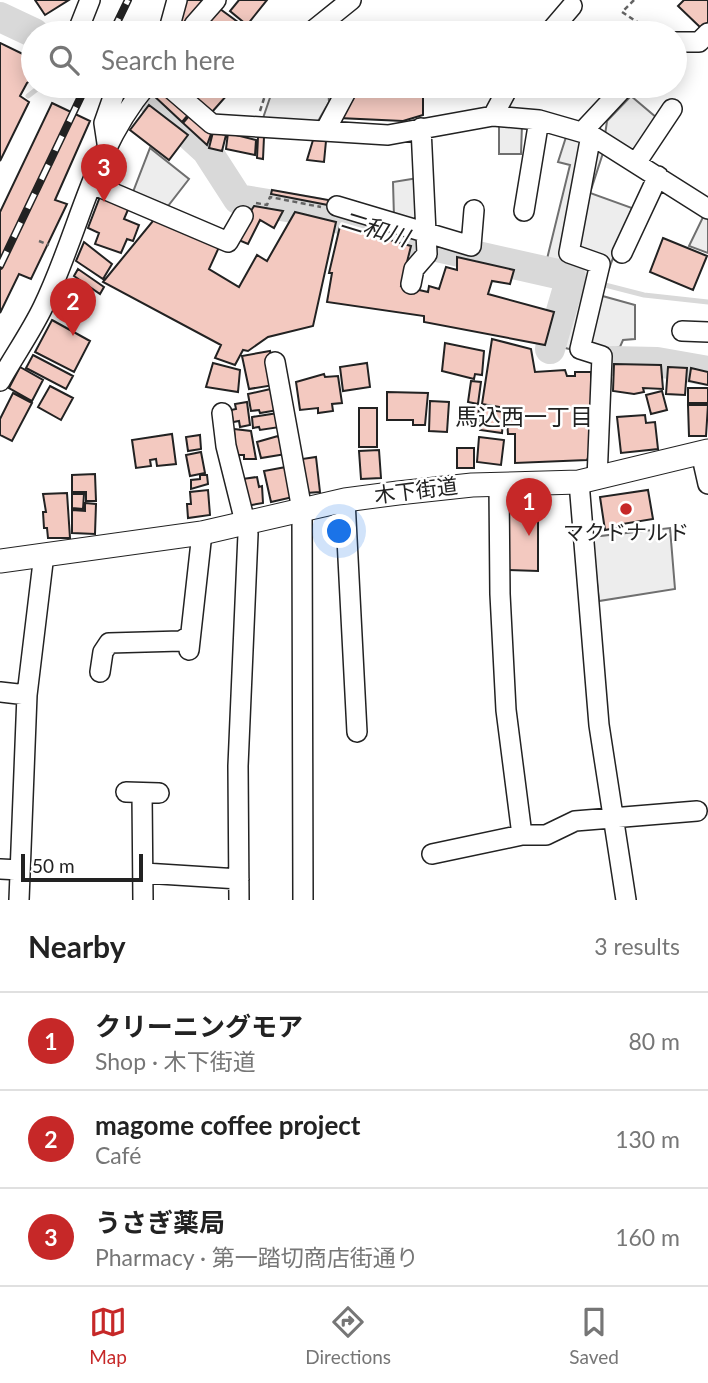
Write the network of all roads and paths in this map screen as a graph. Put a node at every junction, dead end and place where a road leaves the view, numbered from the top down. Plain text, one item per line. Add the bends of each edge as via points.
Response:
1 (90, 0) edge
2 (177, 0) edge
3 (216, 0) edge
4 (351, 0) edge
5 (634, 0) edge
6 (572, 6) dead end
7 (82, 21) edge
8 (171, 21) edge
9 (198, 21) edge
10 (325, 21) edge
11 (559, 21) edge
12 (636, 21) edge
13 (708, 33) edge
14 (687, 42) edge
15 (113, 98) edge
16 (136, 98) edge
17 (183, 98) edge
18 (264, 98) edge
19 (343, 98) edge
20 (503, 98) edge
21 (615, 98) edge
22 (672, 109) dead end
23 (493, 116) junction
24 (539, 120) junction
25 (254, 127) junction
26 (421, 128) junction
27 (325, 131) junction
28 (587, 133) junction
29 (107, 144) junction
30 (636, 163) junction
31 (658, 176) junction
32 (92, 184) junction
33 (267, 205) dead end
34 (337, 206) joint
35 (708, 209) edge
36 (474, 210) dead end
37 (524, 211) dead end
38 (243, 216) dead end
39 (427, 234) junction
40 (39, 241) dead end
41 (54, 247) dead end
42 (622, 253) dead end
43 (411, 284) dead end
44 (682, 331) dead end
45 (708, 332) edge
46 (275, 362) dead end
47 (0, 381) edge
48 (222, 413) dead end
49 (704, 452) edge
50 (588, 480) junction
51 (708, 484) edge
52 (499, 485) junction
53 (345, 500) junction
54 (302, 510) junction
55 (246, 524) junction
56 (202, 533) junction
57 (44, 554) junction
58 (0, 561) edge
59 (100, 673) dead end
60 (0, 692) edge
61 (27, 695) junction
62 (357, 732) dead end
63 (142, 793) dead end
64 (697, 811) dead end
65 (612, 817) junction
66 (522, 835) junction
67 (432, 854) dead end
68 (0, 869) edge
69 (20, 870) junction
70 (144, 873) junction
71 (239, 879) junction
72 (19, 900) edge
73 (143, 900) edge
74 (239, 900) edge
75 (303, 900) edge
76 (626, 900) edge

1 - 7 street
2 - 8 street
3 - 9 street
4 - 10 street
5 - 12 path via 622,12
6 - 11 street
13 - 14 street via 699,42
15 - 29 street via 104,123
16 - 29 street
17 - 25 street via 212,124
18 - 25 path
19 - 27 street
20 - 23 street
21 - 28 street
22 - 30 street
23 - 24 street
23 - 26 street
24 - 28 street
24 - 37 street
25 - 27 street
26 - 27 street via 388,135
26 - 39 street
28 - 30 street
28 - 50 street via 569,253 600,264 580,349 602,356
29 - 32 street
30 - 31 street
31 - 35 street
31 - 42 street
32 - 38 street via 228,242
32 - 47 street via 43,307
33 - 34 path via 270,197
34 - 39 street
36 - 39 street via 471,246
39 - 43 street via 427,254 414,269
40 - 41 path
44 - 45 street
46 - 54 street
48 - 55 street
49 - 50 main road, 木下街道
49 - 51 street
50 - 52 main road, 木下街道
50 - 65 street via 592,658
52 - 53 main road, 木下街道
52 - 66 street via 506,710
53 - 54 main road, 木下街道
53 - 62 street
54 - 55 main road, 木下街道
54 - 75 street
55 - 56 main road, 木下街道
55 - 71 street
56 - 57 main road, 木下街道
56 - 59 street via 189,643 109,643
57 - 58 main road, 木下街道
57 - 61 street
60 - 61 street
61 - 69 street
63 - 70 street
64 - 65 street
65 - 66 street via 575,821 546,835
65 - 76 street
66 - 67 street
68 - 69 street
69 - 72 street
70 - 71 street
70 - 73 street
71 - 74 street

